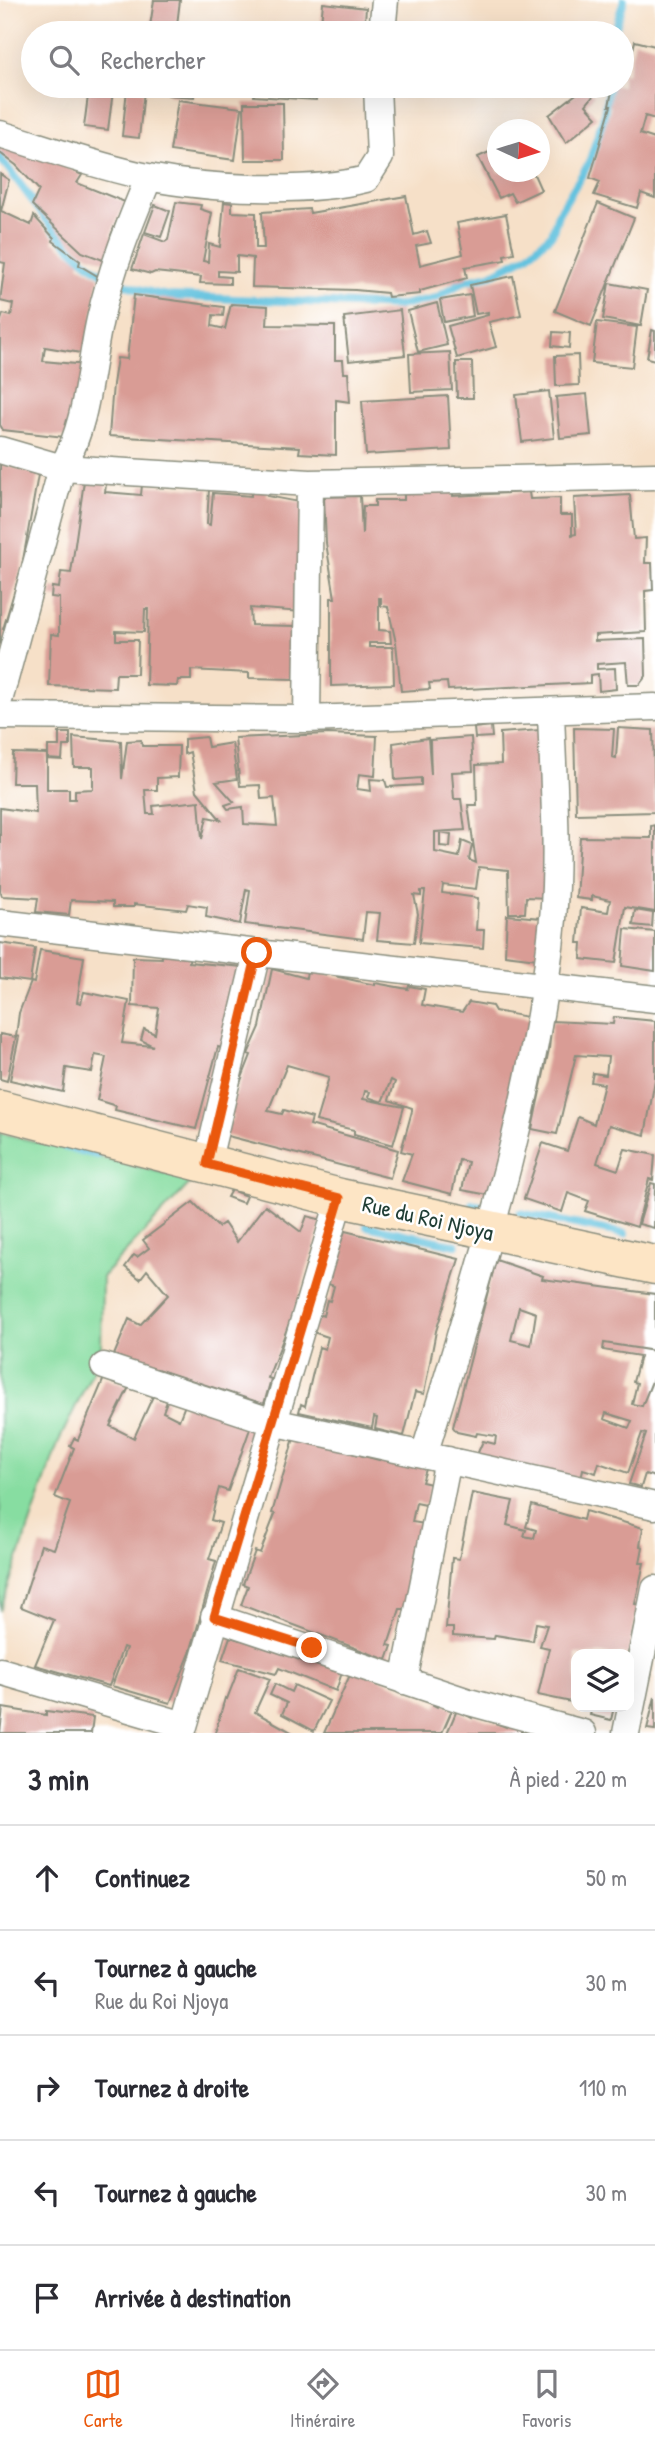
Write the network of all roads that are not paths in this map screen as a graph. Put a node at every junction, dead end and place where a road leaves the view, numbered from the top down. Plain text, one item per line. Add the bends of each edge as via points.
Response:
1 (385, 0) edge
2 (383, 21) edge
3 (378, 98) edge
4 (0, 134) edge
5 (149, 177) junction
6 (0, 450) edge
7 (62, 468) junction
8 (655, 476) edge
9 (310, 483) junction
10 (0, 697) edge
11 (655, 707) edge
12 (551, 711) junction
13 (0, 716) edge
14 (307, 719) junction
15 (0, 923) edge
16 (257, 953) junction
17 (545, 986) junction
18 (655, 999) edge
19 (0, 1110) edge
20 (207, 1164) junction
21 (340, 1198) junction
22 (491, 1233) junction
23 (655, 1265) edge
24 (104, 1366) dead end
25 (273, 1422) junction
26 (436, 1458) junction
27 (655, 1506) edge
28 (655, 1589) edge
29 (214, 1617) junction
30 (0, 1671) edge
31 (404, 1681) junction
32 (183, 1729) edge
33 (583, 1733) edge
34 (626, 1733) edge

1 - 2 street
3 - 5 street via 380,157 366,179 334,187 236,186
4 - 5 street
5 - 7 street via 116,265 77,437
6 - 7 street
7 - 9 street
7 - 10 street
8 - 9 street
9 - 14 street
11 - 12 street
12 - 14 street
12 - 17 street via 555,860
13 - 14 street
15 - 16 street
16 - 17 street
16 - 20 street
17 - 18 street
17 - 22 street
19 - 20 main road, Rue du Roi Njoya
20 - 21 main road, Rue du Roi Njoya
21 - 22 main road, Rue du Roi Njoya
21 - 25 street
22 - 23 main road, Rue du Roi Njoya
22 - 26 street
24 - 25 street
25 - 26 street
25 - 29 street
26 - 27 street
26 - 31 street
28 - 34 street
29 - 31 street
29 - 32 street
30 - 32 street
31 - 33 street

